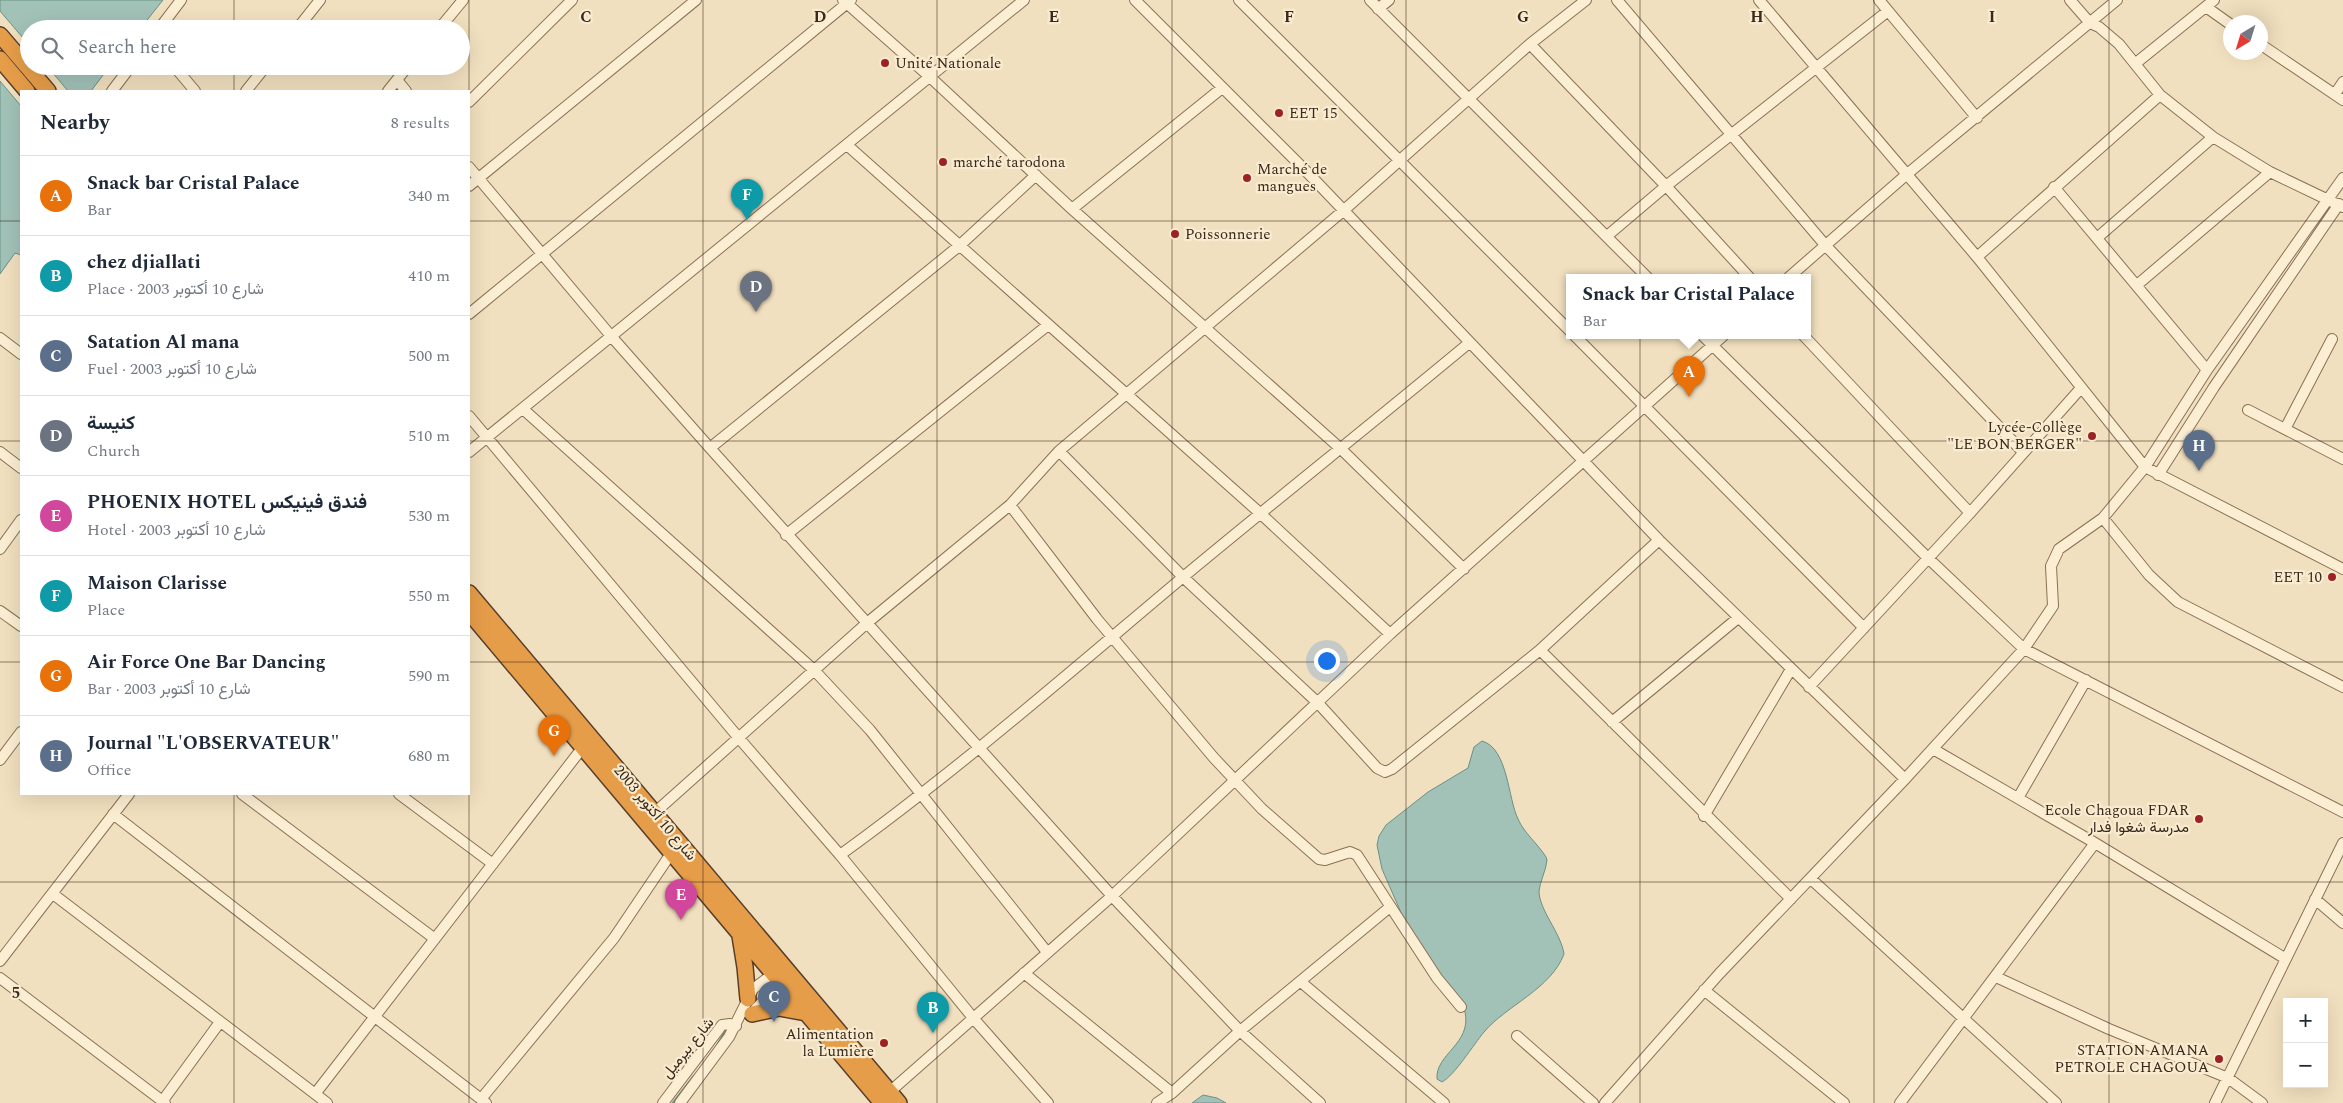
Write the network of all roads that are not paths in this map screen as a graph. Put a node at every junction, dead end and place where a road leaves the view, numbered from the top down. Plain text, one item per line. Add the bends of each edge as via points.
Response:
1 (181, 0) edge
2 (320, 0) edge
3 (463, 0) edge
4 (572, 0) edge
5 (696, 0) edge
6 (1024, 0) edge
7 (1135, 0) edge
8 (1239, 0) edge
9 (1370, 0) edge
10 (1389, 0) edge
11 (1586, 0) edge
12 (1617, 0) edge
13 (1759, 0) edge
14 (1879, 0) edge
15 (2070, 0) edge
16 (2116, 0) edge
17 (2214, 0) edge
18 (847, 1) edge
19 (2206, 7) junction
20 (1378, 9) junction
21 (1888, 11) junction
22 (2223, 19) edge
23 (166, 20) edge
24 (304, 20) edge
25 (446, 20) edge
26 (2090, 23) junction
27 (0, 35) edge
28 (1530, 44) junction
29 (2268, 49) edge
30 (20, 58) edge
31 (0, 59) edge
32 (2136, 63) junction
33 (1816, 69) junction
34 (34, 75) edge
35 (124, 75) edge
36 (182, 75) edge
37 (259, 75) edge
38 (401, 75) edge
39 (930, 77) junction
40 (397, 80) junction
41 (2343, 82) edge
42 (1222, 88) junction
43 (26, 90) edge
44 (47, 90) edge
45 (113, 90) edge
46 (194, 90) edge
47 (247, 90) edge
48 (389, 90) edge
49 (405, 90) edge
50 (2160, 96) junction
51 (2339, 97) edge
52 (1468, 100) junction
53 (470, 101) edge
54 (1976, 118) junction
55 (1733, 135) junction
56 (2213, 137) junction
57 (847, 145) junction
58 (1400, 161) junction
59 (470, 168) edge
60 (2270, 172) junction
61 (1036, 175) junction
62 (1906, 175) junction
63 (478, 178) junction
64 (2343, 178) edge
65 (470, 185) edge
66 (1666, 186) junction
67 (2054, 187) junction
68 (2328, 198) junction
69 (2341, 206) edge
70 (1072, 209) junction
71 (1343, 210) junction
72 (1607, 236) junction
73 (2097, 238) junction
74 (959, 246) junction
75 (1826, 246) junction
76 (542, 254) junction
77 (1977, 257) junction
78 (1644, 274) edge
79 (1746, 274) edge
80 (1793, 274) edge
81 (2137, 285) junction
82 (2261, 292) junction
83 (2273, 300) junction
84 (470, 313) edge
85 (1048, 325) junction
86 (1566, 327) edge
87 (1205, 329) junction
88 (611, 336) junction
89 (0, 338) edge
90 (1578, 339) edge
91 (1706, 339) edge
92 (1720, 339) edge
93 (1807, 339) edge
94 (2332, 339) dead end
95 (1469, 343) junction
96 (1713, 345) junction
97 (20, 353) edge
98 (2207, 370) junction
99 (2081, 388) junction
100 (1126, 395) junction
101 (1646, 406) junction
102 (523, 409) junction
103 (2248, 410) dead end
104 (470, 417) edge
105 (2285, 429) junction
106 (486, 438) junction
107 (710, 448) junction
108 (1341, 449) junction
109 (470, 451) edge
110 (1059, 451) junction
111 (0, 452) edge
112 (2023, 452) junction
113 (2343, 459) edge
114 (1584, 461) junction
115 (20, 467) edge
116 (2145, 467) junction
117 (2158, 475) junction
118 (1010, 505) junction
119 (1970, 513) junction
120 (1261, 514) junction
121 (2103, 518) junction
122 (20, 521) edge
123 (786, 535) junction
124 (1659, 540) junction
125 (0, 549) edge
126 (1928, 559) junction
127 (1464, 569) junction
128 (2343, 569) edge
129 (1183, 577) junction
130 (470, 594) edge
131 (0, 611) edge
132 (470, 613) edge
133 (1738, 618) junction
134 (867, 623) junction
135 (20, 625) edge
136 (1864, 628) junction
137 (1390, 634) junction
138 (1112, 637) junction
139 (2024, 649) junction
140 (1540, 650) junction
141 (1791, 669) junction
142 (814, 670) junction
143 (2086, 680) junction
144 (1809, 687) junction
145 (2343, 688) edge
146 (1318, 703) junction
147 (1612, 722) junction
148 (20, 733) edge
149 (738, 737) junction
150 (583, 747) junction
151 (980, 748) junction
152 (1933, 749) junction
153 (0, 760) edge
154 (1905, 779) junction
155 (1235, 782) junction
156 (128, 795) edge
157 (243, 795) edge
158 (400, 795) edge
159 (922, 795) junction
160 (2018, 798) junction
161 (2343, 812) edge
162 (113, 814) junction
163 (1704, 816) junction
164 (650, 817) junction
165 (2095, 843) junction
166 (2343, 843) edge
167 (672, 852) junction
168 (840, 855) junction
169 (493, 864) junction
170 (1811, 879) junction
171 (53, 894) junction
172 (1112, 896) junction
173 (1791, 899) junction
174 (2315, 899) junction
175 (1390, 907) junction
176 (2343, 922) edge
177 (740, 934) junction
178 (434, 940) junction
179 (1047, 952) junction
180 (2286, 958) junction
181 (0, 961) edge
182 (780, 972) junction
183 (1024, 973) junction
184 (1996, 977) junction
185 (0, 978) edge
186 (1301, 982) junction
187 (1704, 990) junction
188 (750, 1006) junction
189 (1461, 1007) dead end
190 (806, 1012) junction
191 (373, 1018) junction
192 (974, 1018) junction
193 (1965, 1019) junction
194 (220, 1022) junction
195 (736, 1026) junction
196 (1240, 1031) junction
197 (1517, 1036) dead end
198 (2228, 1078) junction
199 (1172, 1093) junction
200 (315, 1094) junction
201 (888, 1099) edge
202 (484, 1101) edge
203 (163, 1102) edge
204 (327, 1103) edge
205 (663, 1103) edge
206 (680, 1103) edge
207 (1048, 1103) edge
208 (1157, 1103) edge
209 (1320, 1103) edge
210 (1444, 1103) edge
211 (1593, 1103) edge
212 (1604, 1103) edge
213 (1844, 1103) edge
214 (1900, 1103) edge
215 (2056, 1103) edge
216 (2215, 1103) edge
217 (2262, 1103) edge

1 - 23 street
2 - 24 street
3 - 25 street
4 - 53 street
5 - 63 street
6 - 39 street
7 - 42 street
8 - 58 street
9 - 20 street
10 - 20 street
11 - 28 street
12 - 55 street
13 - 33 street
14 - 21 street
15 - 26 street
16 - 26 street
17 - 19 street
18 - 39 street
18 - 76 street
19 - 22 street
19 - 32 street
20 - 52 street
21 - 33 street
21 - 54 street
26 - 32 street via 2108,34
26 - 54 street
27 - 30 highway
28 - 52 street
28 - 66 street
29 - 51 street
31 - 43 highway
32 - 50 street
33 - 55 street
33 - 62 street
34 - 44 highway
35 - 45 street
36 - 46 street
37 - 47 street
38 - 40 street
39 - 57 street
39 - 61 street
40 - 48 street
40 - 49 street
41 - 51 street
42 - 70 street
42 - 71 street
50 - 56 street
50 - 67 street
52 - 58 street
52 - 72 street
54 - 62 street
55 - 66 street
55 - 75 street
56 - 60 street
56 - 73 street
57 - 74 street
57 - 88 street
58 - 71 street
58 - 86 street
59 - 63 street
60 - 68 street via 2304,190
60 - 81 street
61 - 70 street
61 - 74 street
62 - 75 street
62 - 77 street
63 - 65 street
63 - 76 street
64 - 68 street
66 - 72 street
66 - 79 street
67 - 73 street
67 - 77 street
68 - 69 street
68 - 82 street
69 - 83 street
70 - 87 street
71 - 87 street
71 - 95 street
72 - 78 street
73 - 81 street
74 - 85 street
74 - 107 street
75 - 80 street
75 - 112 street
76 - 84 street
76 - 88 street
77 - 99 street
81 - 98 street
82 - 83 street
82 - 98 street
83 - 117 street
85 - 100 street
85 - 123 street
87 - 100 street
87 - 108 street
88 - 102 street
88 - 107 street
89 - 97 street
90 - 101 street
91 - 96 street
92 - 96 street
93 - 119 street
94 - 105 street
95 - 108 street
95 - 114 street
96 - 101 street
96 - 126 street
98 - 116 street
99 - 112 street
99 - 116 street
100 - 110 street
100 - 120 street
101 - 114 street
101 - 136 street
102 - 106 street
102 - 142 street
103 - 105 street
104 - 106 street
105 - 113 street
106 - 109 street
106 - 149 street
107 - 123 street
108 - 120 street
108 - 127 street
110 - 118 street
110 - 129 street
111 - 115 street
112 - 119 street
114 - 124 street
114 - 127 street
116 - 117 street
116 - 121 street
117 - 128 street
118 - 134 street
118 - 138 street
119 - 126 street
120 - 129 street
120 - 137 street
121 - 139 street via 2068,542 2054,558 2051,576 2053,606
121 - 145 street via 2149,575 2178,602
122 - 125 street
123 - 134 street
124 - 133 street
124 - 140 street
126 - 136 street
126 - 139 street
127 - 137 street
129 - 138 street
129 - 146 street
130 - 164 highway, شارع 10 أكتوبر 2003
131 - 135 street
132 - 150 highway, شارع 10 أكتوبر 2003
133 - 141 street
133 - 147 street
134 - 142 street
134 - 151 street
136 - 144 street
137 - 146 street
138 - 151 street
138 - 155 street
139 - 143 street
139 - 152 street
140 - 146 street via 1385,772 1377,768
140 - 147 street
141 - 144 street
141 - 163 street
142 - 149 street
142 - 159 street via 870,730
143 - 160 street
143 - 161 street
144 - 154 street
146 - 155 street
147 - 163 street
148 - 153 street
149 - 164 street
149 - 168 street
150 - 164 highway, شارع 10 أكتوبر 2003
150 - 169 street
151 - 159 street
151 - 172 street
152 - 154 street
152 - 160 street
154 - 170 street
155 - 172 street
155 - 175 street via 1319,859 1350,852 1357,855
156 - 162 street
157 - 178 street
158 - 169 street
159 - 168 street
159 - 179 street
160 - 165 street
162 - 171 street
162 - 191 street
163 - 173 street
164 - 167 highway, شارع 10 أكتوبر 2003
164 - 182 highway, شارع 10 أكتوبر 2003
165 - 180 street
165 - 184 street
166 - 174 street
167 - 177 highway, شارع 10 أكتوبر 2003
167 - 202 street via 608,946
168 - 192 street
169 - 178 street
170 - 173 street
170 - 193 street
171 - 181 street
171 - 194 street
172 - 179 street
172 - 196 street
173 - 187 street
174 - 176 street
174 - 180 street
175 - 186 street
175 - 189 street via 1437,978
177 - 182 highway, شارع 10 أكتوبر 2003
177 - 188 highway
178 - 191 street
179 - 183 street
180 - 198 street
182 - 188 street
182 - 188 street via 757,984
182 - 190 highway, شارع 10 أكتوبر 2003
182 - 201 highway, شارع 10 أكتوبر 2003
183 - 192 street
183 - 199 street
184 - 193 street
184 - 198 street via 2109,1029
185 - 203 street
186 - 196 street
186 - 210 street
187 - 212 street
187 - 213 street
188 - 190 highway
188 - 195 street
188 - 195 street
190 - 201 highway, شارع 10 أكتوبر 2003
191 - 200 street
191 - 202 street
192 - 201 street
192 - 207 street
193 - 214 street
193 - 215 street
194 - 200 street
194 - 203 street
195 - 205 street, شارع بيرميل via 722,1025
195 - 206 street, شارع بيرميل
196 - 199 street
196 - 209 street
197 - 211 street
198 - 216 street
198 - 217 street
199 - 208 street
200 - 204 street

